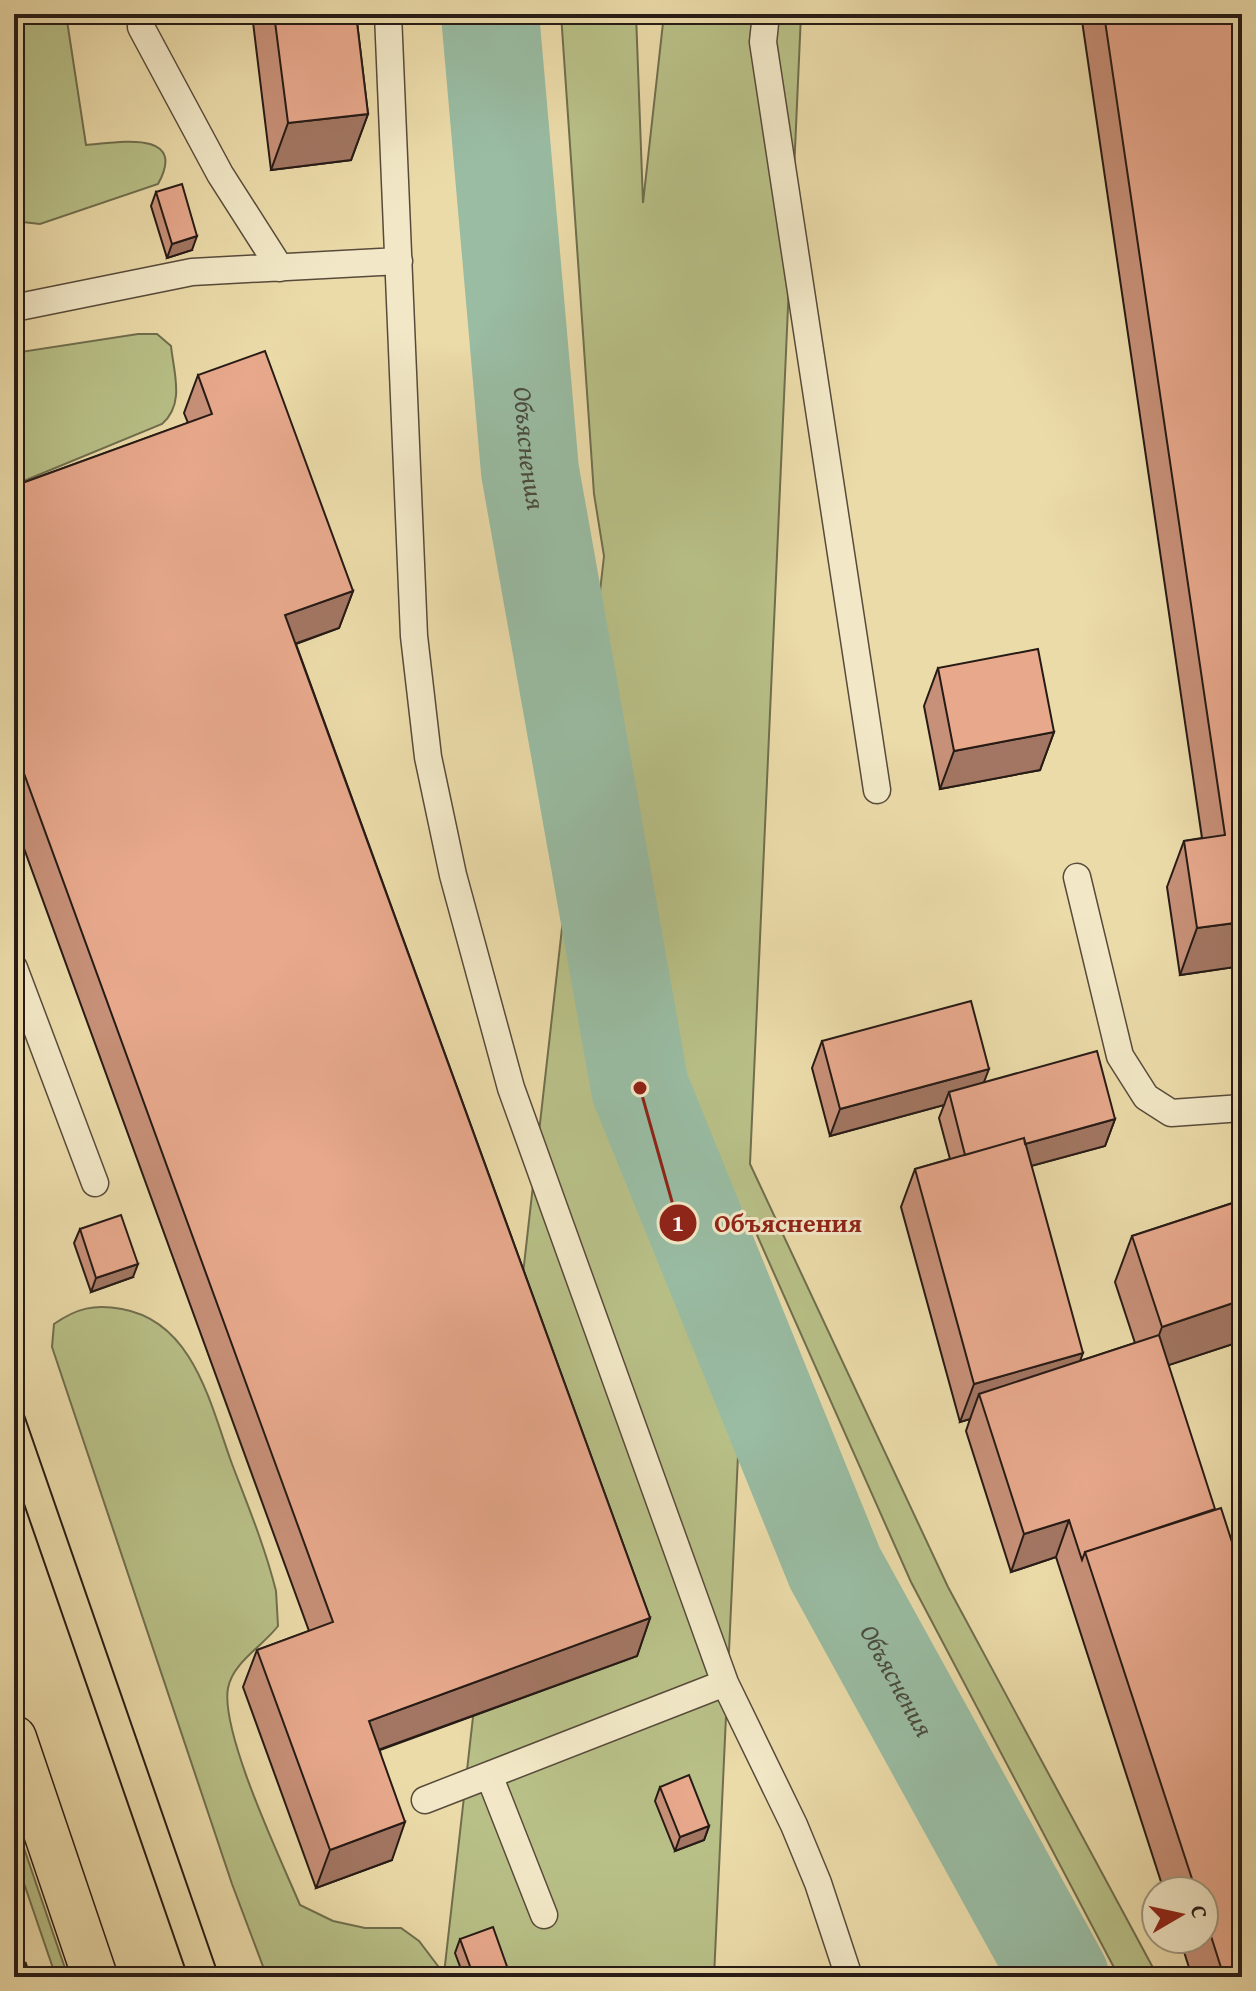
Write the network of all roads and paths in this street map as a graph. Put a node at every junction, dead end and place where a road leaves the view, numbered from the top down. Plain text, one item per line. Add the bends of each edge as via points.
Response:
1 (388, 14) edge
2 (766, 14) edge
3 (141, 27) dead end
4 (399, 261) junction
5 (280, 268) junction
6 (14, 308) edge
7 (877, 790) dead end
8 (1077, 877) dead end
9 (14, 968) edge
10 (1242, 1108) edge
11 (95, 1183) dead end
12 (725, 1683) junction
13 (16, 1754) edge
14 (489, 1775) junction
15 (425, 1800) dead end
16 (544, 1915) dead end
17 (14, 1934) edge
18 (14, 1966) edge
19 (26, 1977) edge
20 (95, 1977) edge
21 (849, 1977) edge

1 - 4 lane
2 - 7 lane via 763,42
3 - 5 lane via 220,174
4 - 5 lane
4 - 12 lane via 414,636 428,757 453,875 511,1088
5 - 6 lane via 192,272
8 - 10 lane via 1120,1056 1146,1097 1171,1113
9 - 11 lane
12 - 14 lane
12 - 21 lane via 794,1825
13 - 20 main road
14 - 15 lane
14 - 16 lane
17 - 19 path
18 - 19 path

